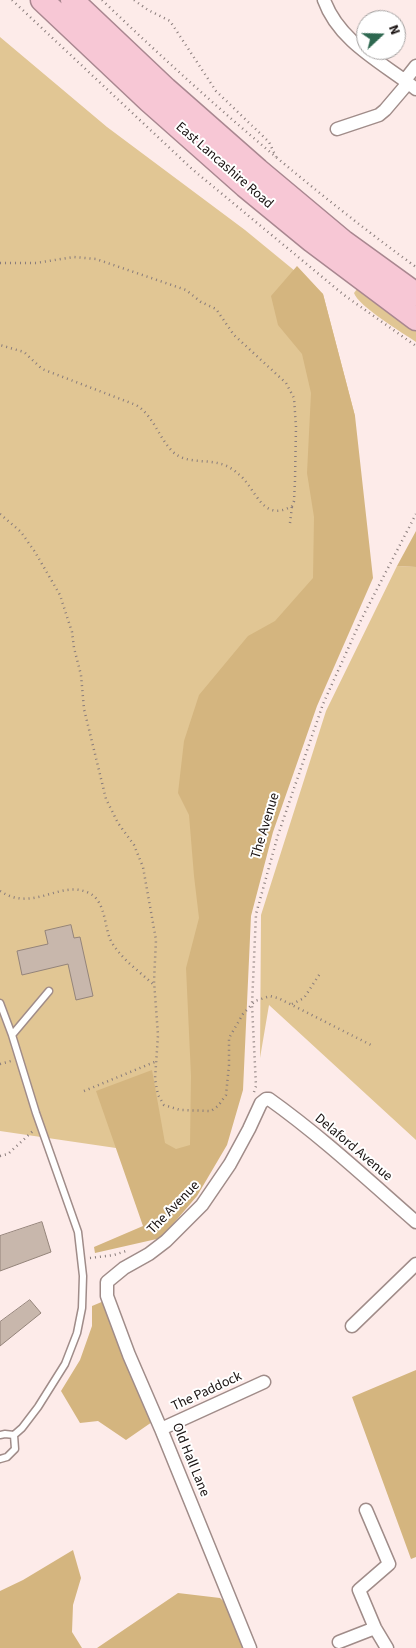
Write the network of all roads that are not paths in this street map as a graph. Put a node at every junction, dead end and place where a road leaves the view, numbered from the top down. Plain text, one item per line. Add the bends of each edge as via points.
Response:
1 (42, 0) edge
2 (72, 0) edge
3 (324, 0) edge
4 (416, 66) edge
5 (410, 84) edge
6 (337, 129) dead end
7 (416, 294) edge
8 (416, 319) edge
9 (49, 991) dead end
10 (0, 1003) edge
11 (12, 1035) junction
12 (269, 1099) joint
13 (416, 1222) edge
14 (416, 1264) edge
15 (107, 1282) joint
16 (352, 1326) dead end
17 (264, 1382) dead end
18 (161, 1429) junction
19 (14, 1434) junction
20 (0, 1435) edge
21 (0, 1459) edge
22 (366, 1510) dead end
23 (375, 1628) junction
24 (339, 1642) dead end
25 (250, 1648) edge
26 (387, 1648) edge

1 - 8 highway, East Lancashire Road via 245,186
2 - 7 highway, East Lancashire Road via 258,170 344,242
3 - 5 street via 334,20 354,43
4 - 5 street
5 - 6 street via 385,110 358,128
9 - 11 lane
10 - 11 lane
11 - 19 lane via 75,1222 82,1257 82,1308 77,1333 65,1364 38,1407
12 - 13 street, Delaford Avenue via 347,1161
12 - 15 street, The Avenue via 261,1103 230,1164 202,1205 166,1241
14 - 16 street
15 - 18 street, Old Hall Lane via 107,1296
17 - 18 street, The Paddock
18 - 25 street, Old Hall Lane
19 - 20 lane
19 - 21 lane via 15,1449
22 - 23 street via 390,1564 359,1590
23 - 24 street
23 - 26 street

